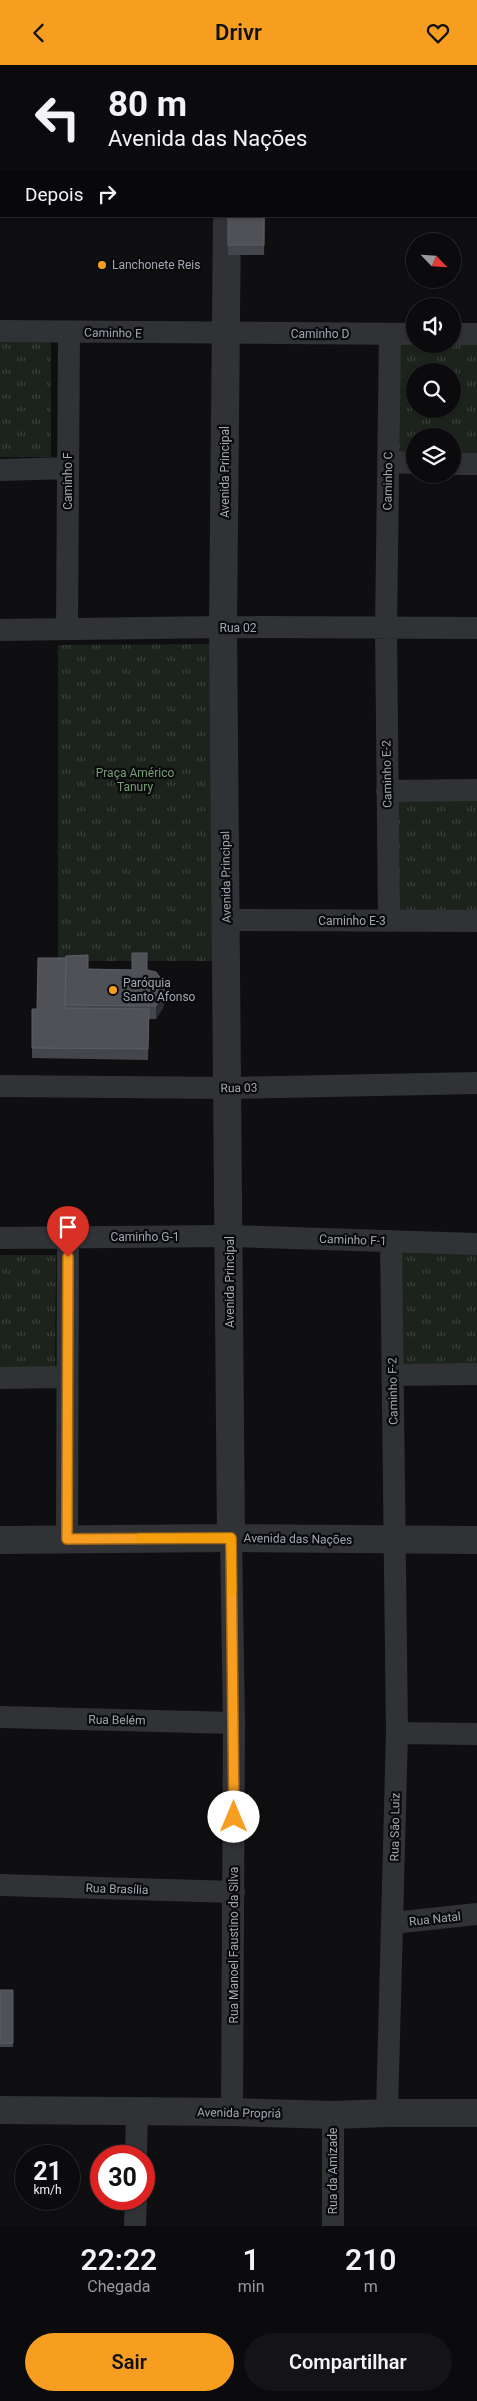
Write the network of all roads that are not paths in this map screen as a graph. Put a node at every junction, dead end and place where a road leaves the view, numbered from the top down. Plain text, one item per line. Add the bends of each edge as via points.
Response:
1 (227, 217) edge
2 (0, 331) edge
3 (69, 332) junction
4 (226, 334) junction
5 (390, 334) junction
6 (406, 334) edge
7 (461, 334) edge
8 (477, 334) edge
9 (388, 462) junction
10 (406, 463) edge
11 (461, 464) edge
12 (477, 464) edge
13 (68, 468) junction
14 (0, 470) edge
15 (224, 627) junction
16 (386, 628) junction
17 (477, 628) edge
18 (67, 629) junction
19 (0, 630) edge
20 (477, 790) edge
21 (387, 791) junction
22 (227, 920) junction
23 (389, 921) junction
24 (477, 921) edge
25 (477, 1083) edge
26 (0, 1086) edge
27 (229, 1088) junction
28 (230, 1237) junction
29 (0, 1238) edge
30 (68, 1238) junction
31 (391, 1241) junction
32 (477, 1243) edge
33 (477, 1374) edge
34 (392, 1375) junction
35 (0, 1377) edge
36 (67, 1377) junction
37 (231, 1538) junction
38 (67, 1539) junction
39 (0, 1541) edge
40 (395, 1541) junction
41 (477, 1541) edge
42 (0, 1717) edge
43 (234, 1723) junction
44 (397, 1733) junction
45 (477, 1734) edge
46 (0, 1885) edge
47 (234, 1893) junction
48 (477, 1914) edge
49 (393, 1923) junction
50 (0, 2110) edge
51 (232, 2112) junction
52 (137, 2113) junction
53 (387, 2113) junction
54 (477, 2113) edge
55 (333, 2115) junction
56 (136, 2145) edge
57 (136, 2210) edge
58 (135, 2226) edge
59 (333, 2226) edge

1 - 4 street, Avenida Principal
2 - 3 street, Caminho E
3 - 4 street, Caminho E
3 - 13 street, Caminho F
4 - 5 street, Caminho D
4 - 15 street, Avenida Principal
5 - 6 street, Caminho D
5 - 9 street, Caminho C
7 - 8 street
9 - 10 street
9 - 16 street, Caminho C
11 - 12 street
13 - 14 street
13 - 18 street, Caminho F
15 - 16 street, Rua 02
15 - 18 street, Rua 02
15 - 22 street, Avenida Principal
16 - 17 street, Rua 02
16 - 21 street, Caminho E-2
18 - 19 street, Rua 02
20 - 21 street
21 - 23 street, Caminho E-2
22 - 23 street, Caminho E-3
22 - 27 street, Avenida Principal
23 - 24 street, Caminho E-3
25 - 27 street, Rua 03
26 - 27 street, Rua 03
27 - 28 street, Avenida Principal
28 - 30 street, Caminho G-1
28 - 31 street, Caminho F-1
28 - 37 street, Avenida Principal
29 - 30 street, Caminho G-1
30 - 36 street
31 - 32 street, Caminho F-1
31 - 34 street, Caminho F-2
33 - 34 street
34 - 40 street, Caminho F-2
35 - 36 street
36 - 38 street
37 - 38 street, Avenida das Nações
37 - 40 street, Avenida das Nações
37 - 43 street, Rua Manoel Faustino da Silva
38 - 39 street, Avenida das Nações
40 - 41 street, Avenida das Nações
40 - 44 street, Rua São Luiz
42 - 43 street, Rua Belém
43 - 47 street, Rua Manoel Faustino da Silva
44 - 45 street
44 - 49 street, Rua São Luiz
46 - 47 street, Rua Brasília
47 - 51 street, Rua Manoel Faustino da Silva
48 - 49 street, Rua Natal
49 - 53 street, Rua São Luiz
50 - 52 street, Avenida Propriá
51 - 52 street, Avenida Propriá
51 - 55 street, Avenida Propriá
52 - 56 street
53 - 54 street, Avenida Propriá
53 - 55 street, Avenida Propriá
55 - 59 street, Rua da Amizade
57 - 58 street

